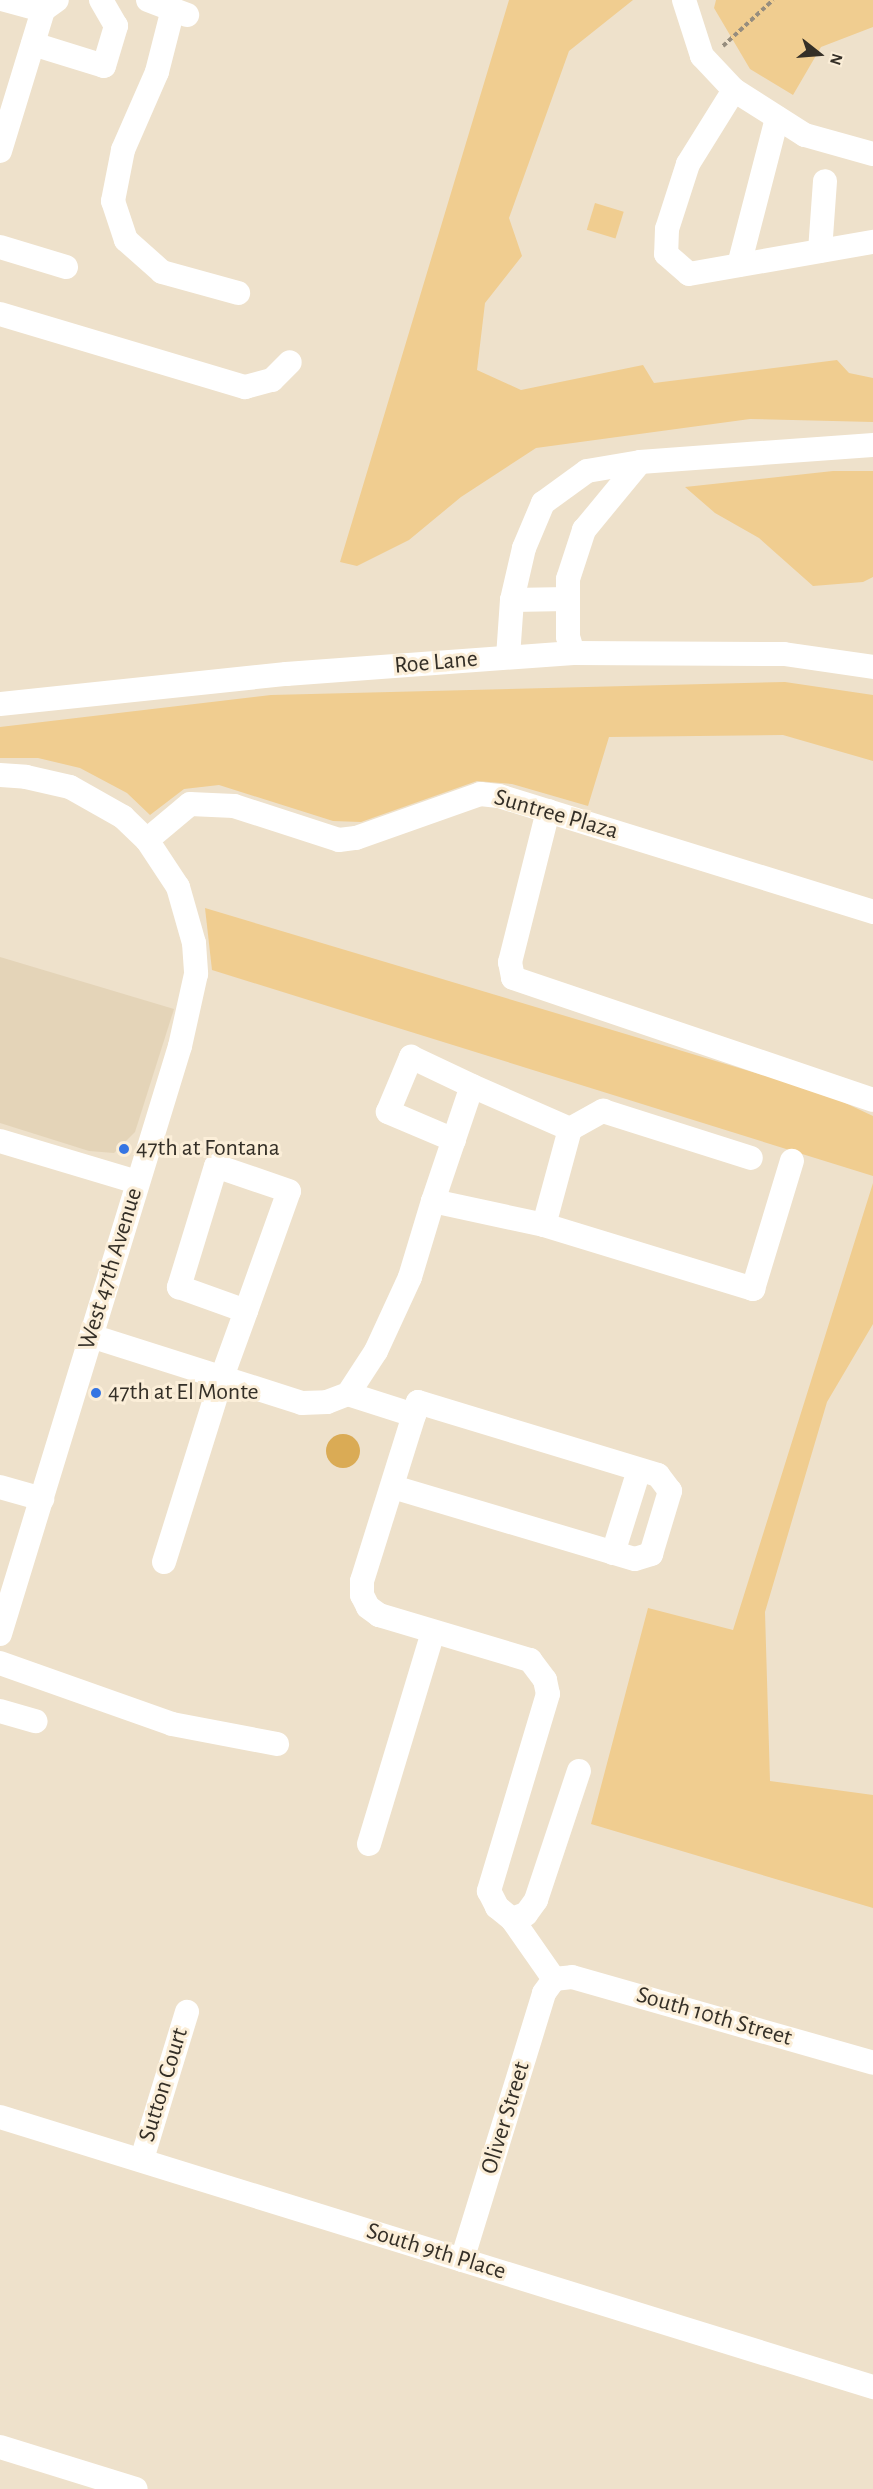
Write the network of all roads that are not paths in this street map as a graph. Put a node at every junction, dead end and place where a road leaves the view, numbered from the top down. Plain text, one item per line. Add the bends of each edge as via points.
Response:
1 (5, 0) edge
2 (101, 0) edge
3 (148, 0) edge
4 (684, 0) edge
5 (50, 5) edge
6 (33, 45) junction
7 (734, 90) junction
8 (777, 118) junction
9 (0, 151) edge
10 (873, 153) edge
11 (825, 181) dead end
12 (873, 242) edge
13 (0, 247) edge
14 (820, 251) junction
15 (739, 265) junction
16 (66, 267) dead end
17 (238, 293) dead end
18 (0, 314) edge
19 (290, 363) dead end
20 (873, 445) edge
21 (640, 462) junction
22 (568, 599) junction
23 (512, 600) junction
24 (573, 653) junction
25 (508, 657) junction
26 (873, 667) edge
27 (0, 704) edge
28 (0, 776) edge
29 (548, 811) junction
30 (147, 840) junction
31 (873, 912) edge
32 (472, 1086) junction
33 (873, 1100) edge
34 (570, 1129) junction
35 (454, 1140) junction
36 (0, 1141) edge
37 (751, 1158) dead end
38 (792, 1161) dead end
39 (137, 1182) junction
40 (434, 1201) junction
41 (544, 1225) junction
42 (246, 1311) junction
43 (91, 1336) junction
44 (222, 1377) junction
45 (348, 1394) junction
46 (414, 1415) junction
47 (639, 1470) junction
48 (393, 1486) junction
49 (0, 1487) edge
50 (42, 1499) junction
51 (614, 1553) junction
52 (164, 1562) dead end
53 (433, 1632) junction
54 (0, 1634) edge
55 (0, 1663) edge
56 (0, 1711) edge
57 (36, 1721) dead end
58 (278, 1744) dead end
59 (579, 1771) dead end
60 (369, 1844) dead end
61 (512, 1919) junction
62 (554, 1979) junction
63 (187, 2012) dead end
64 (872, 2061) edge
65 (0, 2117) edge
66 (142, 2159) junction
67 (462, 2260) junction
68 (873, 2387) edge
69 (0, 2446) edge
70 (136, 2489) edge

1 - 5 street
2 - 6 street via 116,26 104,66
3 - 17 street via 180,12 123,150 113,201 126,240 162,272
4 - 7 street via 706,60
5 - 6 street
6 - 9 street
7 - 8 street
7 - 15 street via 688,164 667,230 666,254 689,274
8 - 10 street via 805,135
8 - 15 street
11 - 14 street
12 - 14 street
13 - 16 street
14 - 15 street
18 - 19 street via 245,387 272,380
20 - 21 street
21 - 22 street via 584,530 568,579
21 - 23 street via 587,471 543,503 524,548
22 - 23 street
22 - 24 street via 568,637
23 - 25 street
24 - 25 street, Roe Lane
24 - 26 street, Roe Lane via 784,654
25 - 27 street, Roe Lane
28 - 30 street, West 47th Avenue via 27,777 70,787 123,817
29 - 30 street, Suntree Plaza via 480,794 356,838 339,840 213,802 190,804
29 - 31 street, Suntree Plaza
29 - 33 street via 510,962 513,978
30 - 39 street, West 47th Avenue via 178,887 194,943 196,974 191,1007
32 - 34 street
32 - 35 street
32 - 35 street via 411,1057 388,1112
34 - 37 street via 603,1111
34 - 41 street
35 - 40 street
36 - 39 street
38 - 41 street via 753,1289
39 - 43 street, West 47th Avenue
40 - 41 street
40 - 45 street via 410,1277 376,1351
42 - 42 street via 179,1287 216,1166 289,1191
42 - 44 street
43 - 44 street
43 - 50 street, West 47th Avenue
44 - 45 street via 302,1403 327,1402
44 - 52 street
45 - 46 street
46 - 47 street via 418,1402
46 - 48 street
47 - 51 street
47 - 51 street via 658,1475 670,1491 651,1554 635,1559
48 - 51 street
48 - 53 street via 362,1581 362,1595 379,1615
49 - 50 street
50 - 54 street, West 47th Avenue
53 - 60 street
53 - 61 street via 530,1660 545,1680 548,1694 489,1891 497,1907
55 - 58 street via 172,1724
56 - 57 street
59 - 61 street via 536,1900 526,1914
61 - 62 street
62 - 64 street, South 10th Street via 572,1977
62 - 67 street, Oliver Street via 544,1993
63 - 66 street, Sutton Court
65 - 66 street, South 9th Place
66 - 67 street, South 9th Place
67 - 68 street, South 9th Place
69 - 70 street

